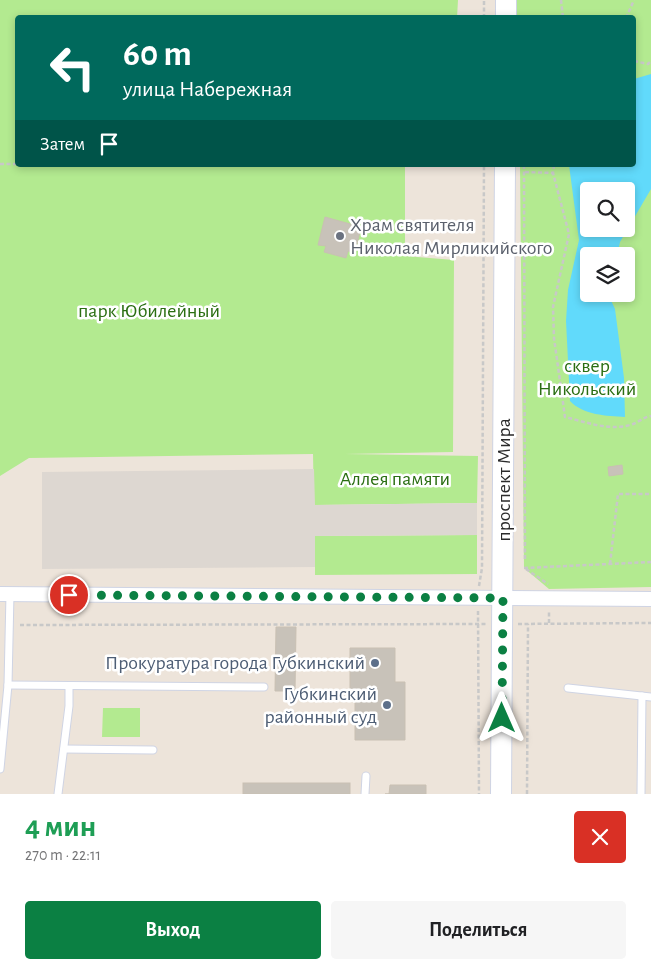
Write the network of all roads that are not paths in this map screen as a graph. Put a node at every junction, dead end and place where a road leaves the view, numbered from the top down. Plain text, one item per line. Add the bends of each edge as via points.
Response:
1 (506, 0) edge
2 (506, 15) edge
3 (505, 167) edge
4 (5, 594) edge
5 (503, 598) junction
6 (651, 599) edge
7 (8, 685) junction
8 (69, 686) junction
9 (264, 687) dead end
10 (568, 688) dead end
11 (642, 696) junction
12 (651, 696) edge
13 (64, 749) junction
14 (153, 750) dead end
15 (0, 769) edge
16 (366, 776) dead end
17 (58, 794) edge
18 (365, 794) edge
19 (502, 794) edge
20 (640, 794) edge

1 - 2 main road
3 - 5 main road, проспект Мира
4 - 5 street
4 - 7 lane via 9,626
5 - 6 street
5 - 19 main road, проспект Мира
7 - 8 lane
7 - 15 lane
8 - 9 lane
8 - 13 lane
10 - 11 lane
11 - 12 lane
11 - 20 lane
13 - 14 lane
13 - 17 lane
16 - 18 lane

